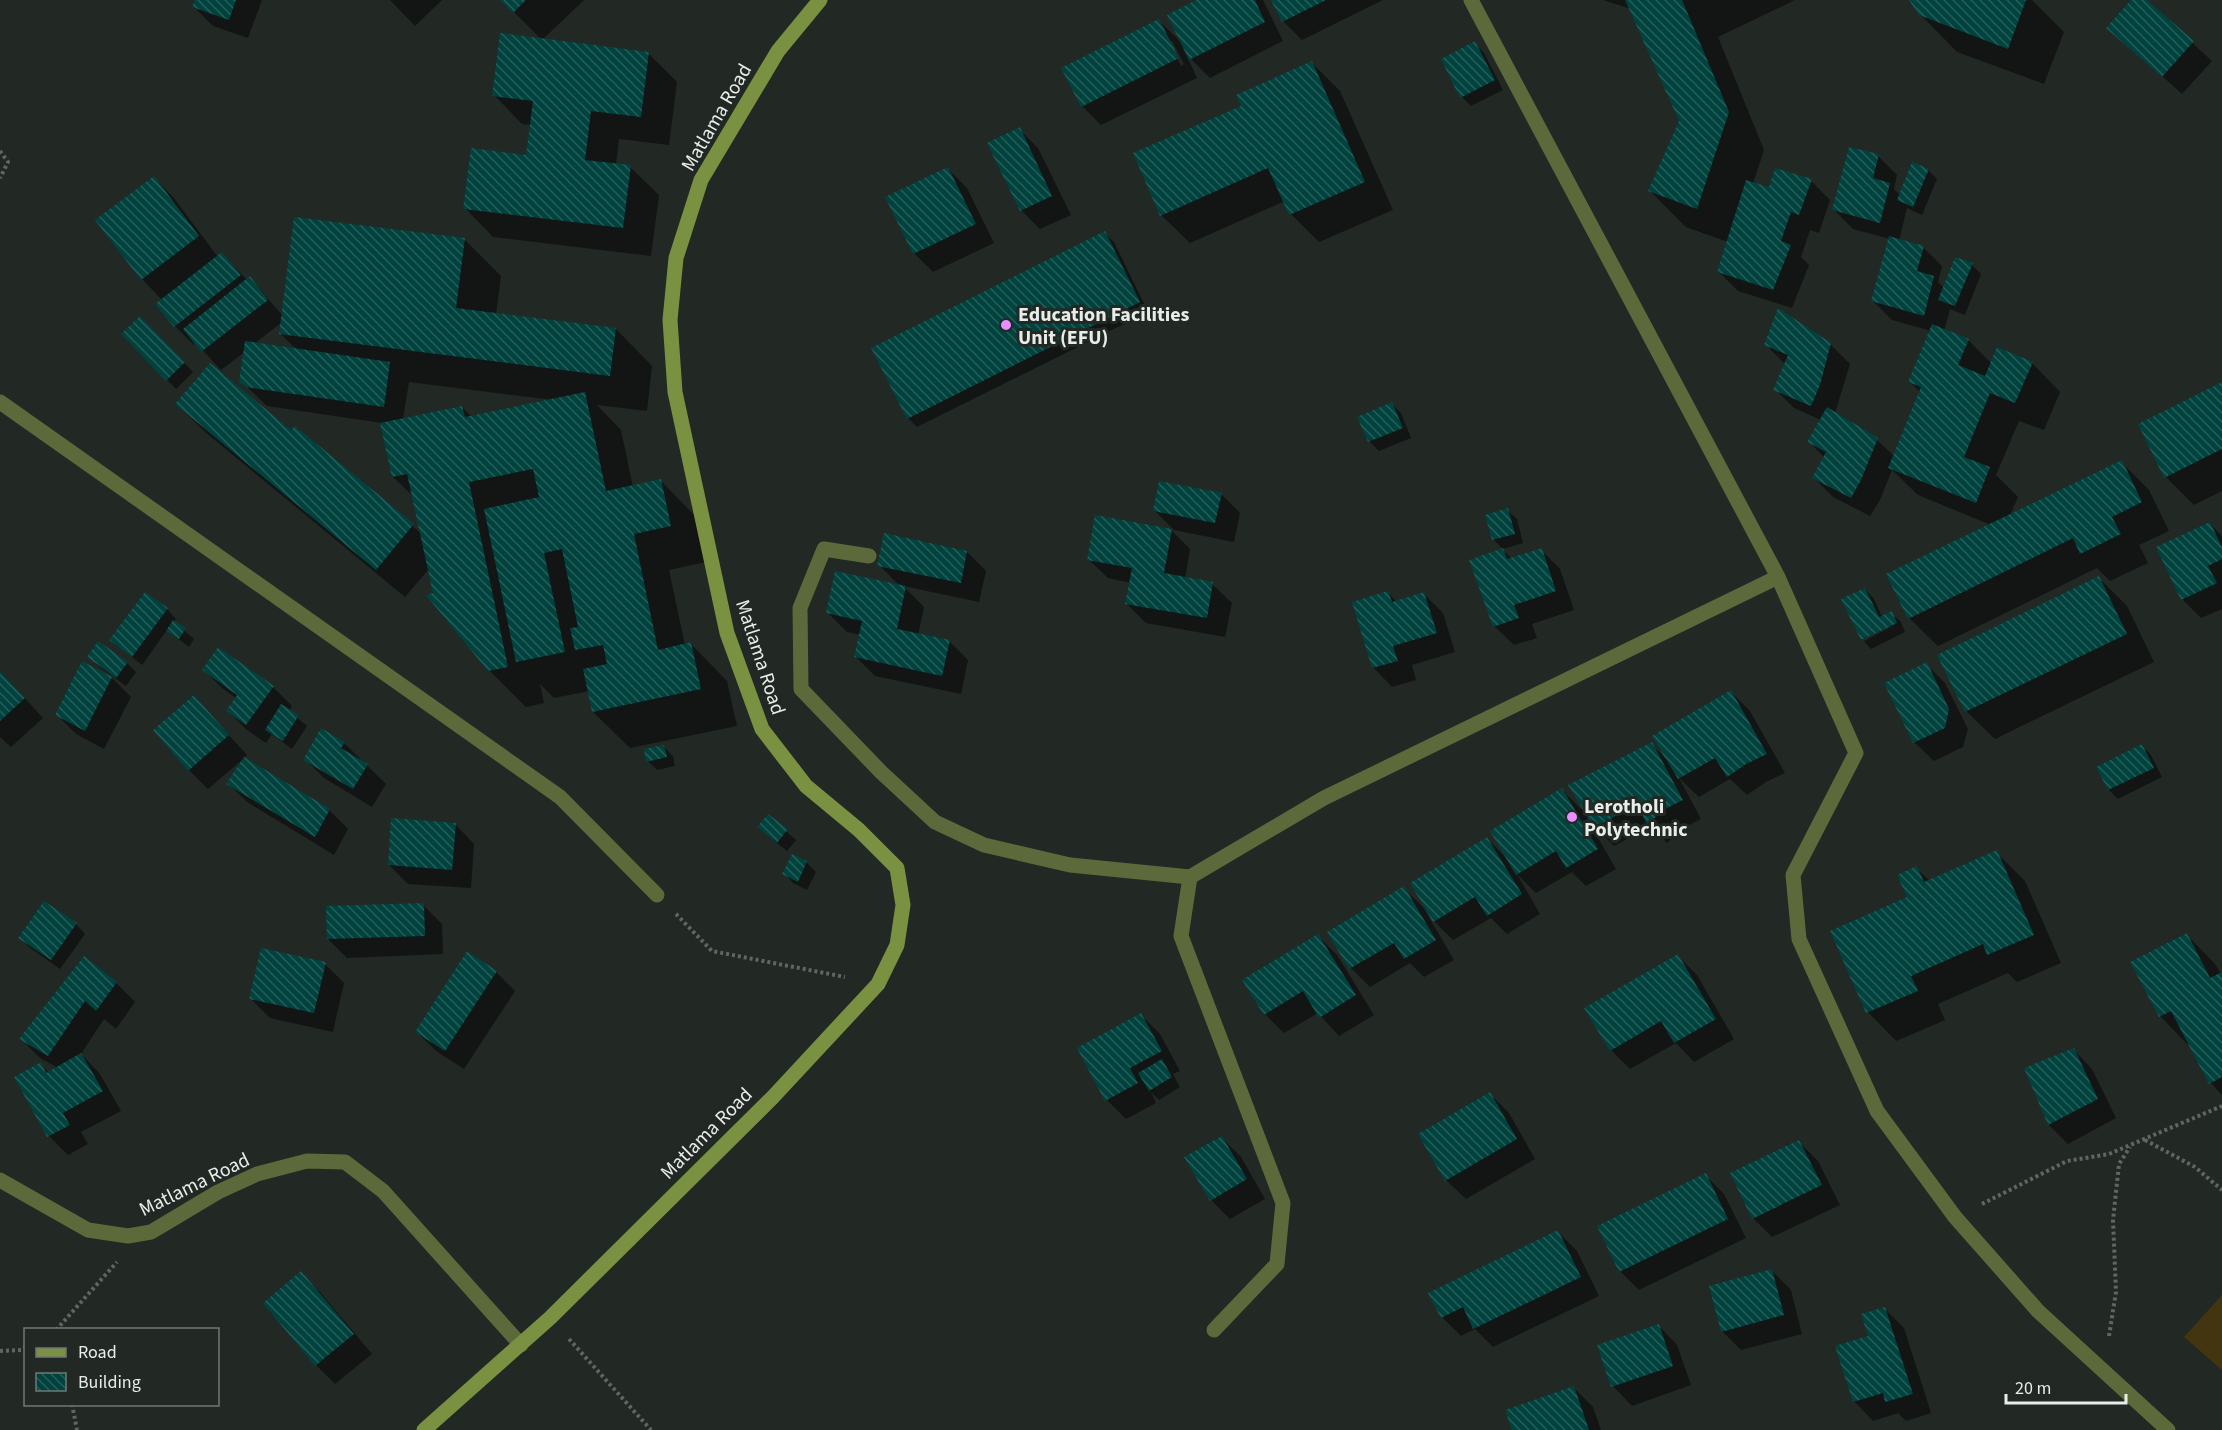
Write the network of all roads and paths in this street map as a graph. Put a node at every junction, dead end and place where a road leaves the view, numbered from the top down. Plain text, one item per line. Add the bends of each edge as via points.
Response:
1 (820, 0) edge
2 (1471, 0) edge
3 (0, 151) edge
4 (0, 178) edge
5 (0, 402) edge
6 (869, 556) dead end
7 (1778, 577) junction
8 (1190, 877) junction
9 (657, 896) joint
10 (878, 984) junction
11 (2222, 1106) edge
12 (2144, 1139) junction
13 (2132, 1145) junction
14 (0, 1180) edge
15 (2222, 1190) edge
16 (1955, 1217) junction
17 (128, 1236) junction
18 (550, 1318) junction
19 (59, 1328) edge
20 (1214, 1330) dead end
21 (522, 1345) junction
22 (24, 1348) edge
23 (0, 1352) edge
24 (2102, 1372) junction
25 (72, 1406) edge
26 (77, 1430) edge
27 (424, 1430) edge
28 (651, 1430) edge
29 (2168, 1430) edge

1 - 10 street, Matlama Road via 778,51 701,180 676,258 671,330 675,392 727,633 762,729 806,786 897,868 903,905 897,945
2 - 7 street
3 - 4 path via 8,162
5 - 9 street via 560,797
6 - 8 street via 824,549 800,608 801,689 881,772 935,822 984,845 1070,865
7 - 8 street via 1324,798
7 - 16 street via 1856,753 1793,875 1799,939 1877,1111
8 - 20 street via 1181,936 1283,1203 1277,1264
9 - 10 path via 712,951
10 - 18 street, Matlama Road via 772,1098
11 - 12 path
12 - 13 path
12 - 15 path via 2195,1167
13 - 16 path via 2109,1154 2067,1161
13 - 24 path via 2119,1164 2113,1220 2116,1292
14 - 17 street, Matlama Road via 88,1230
16 - 24 street via 2038,1311
17 - 19 path via 114,1266
17 - 21 street, Matlama Road via 151,1232 257,1174 307,1161 345,1162 383,1191
18 - 21 street, Matlama Road
18 - 28 path
21 - 27 street, Matlama Road
22 - 23 path
24 - 29 street
25 - 26 path

